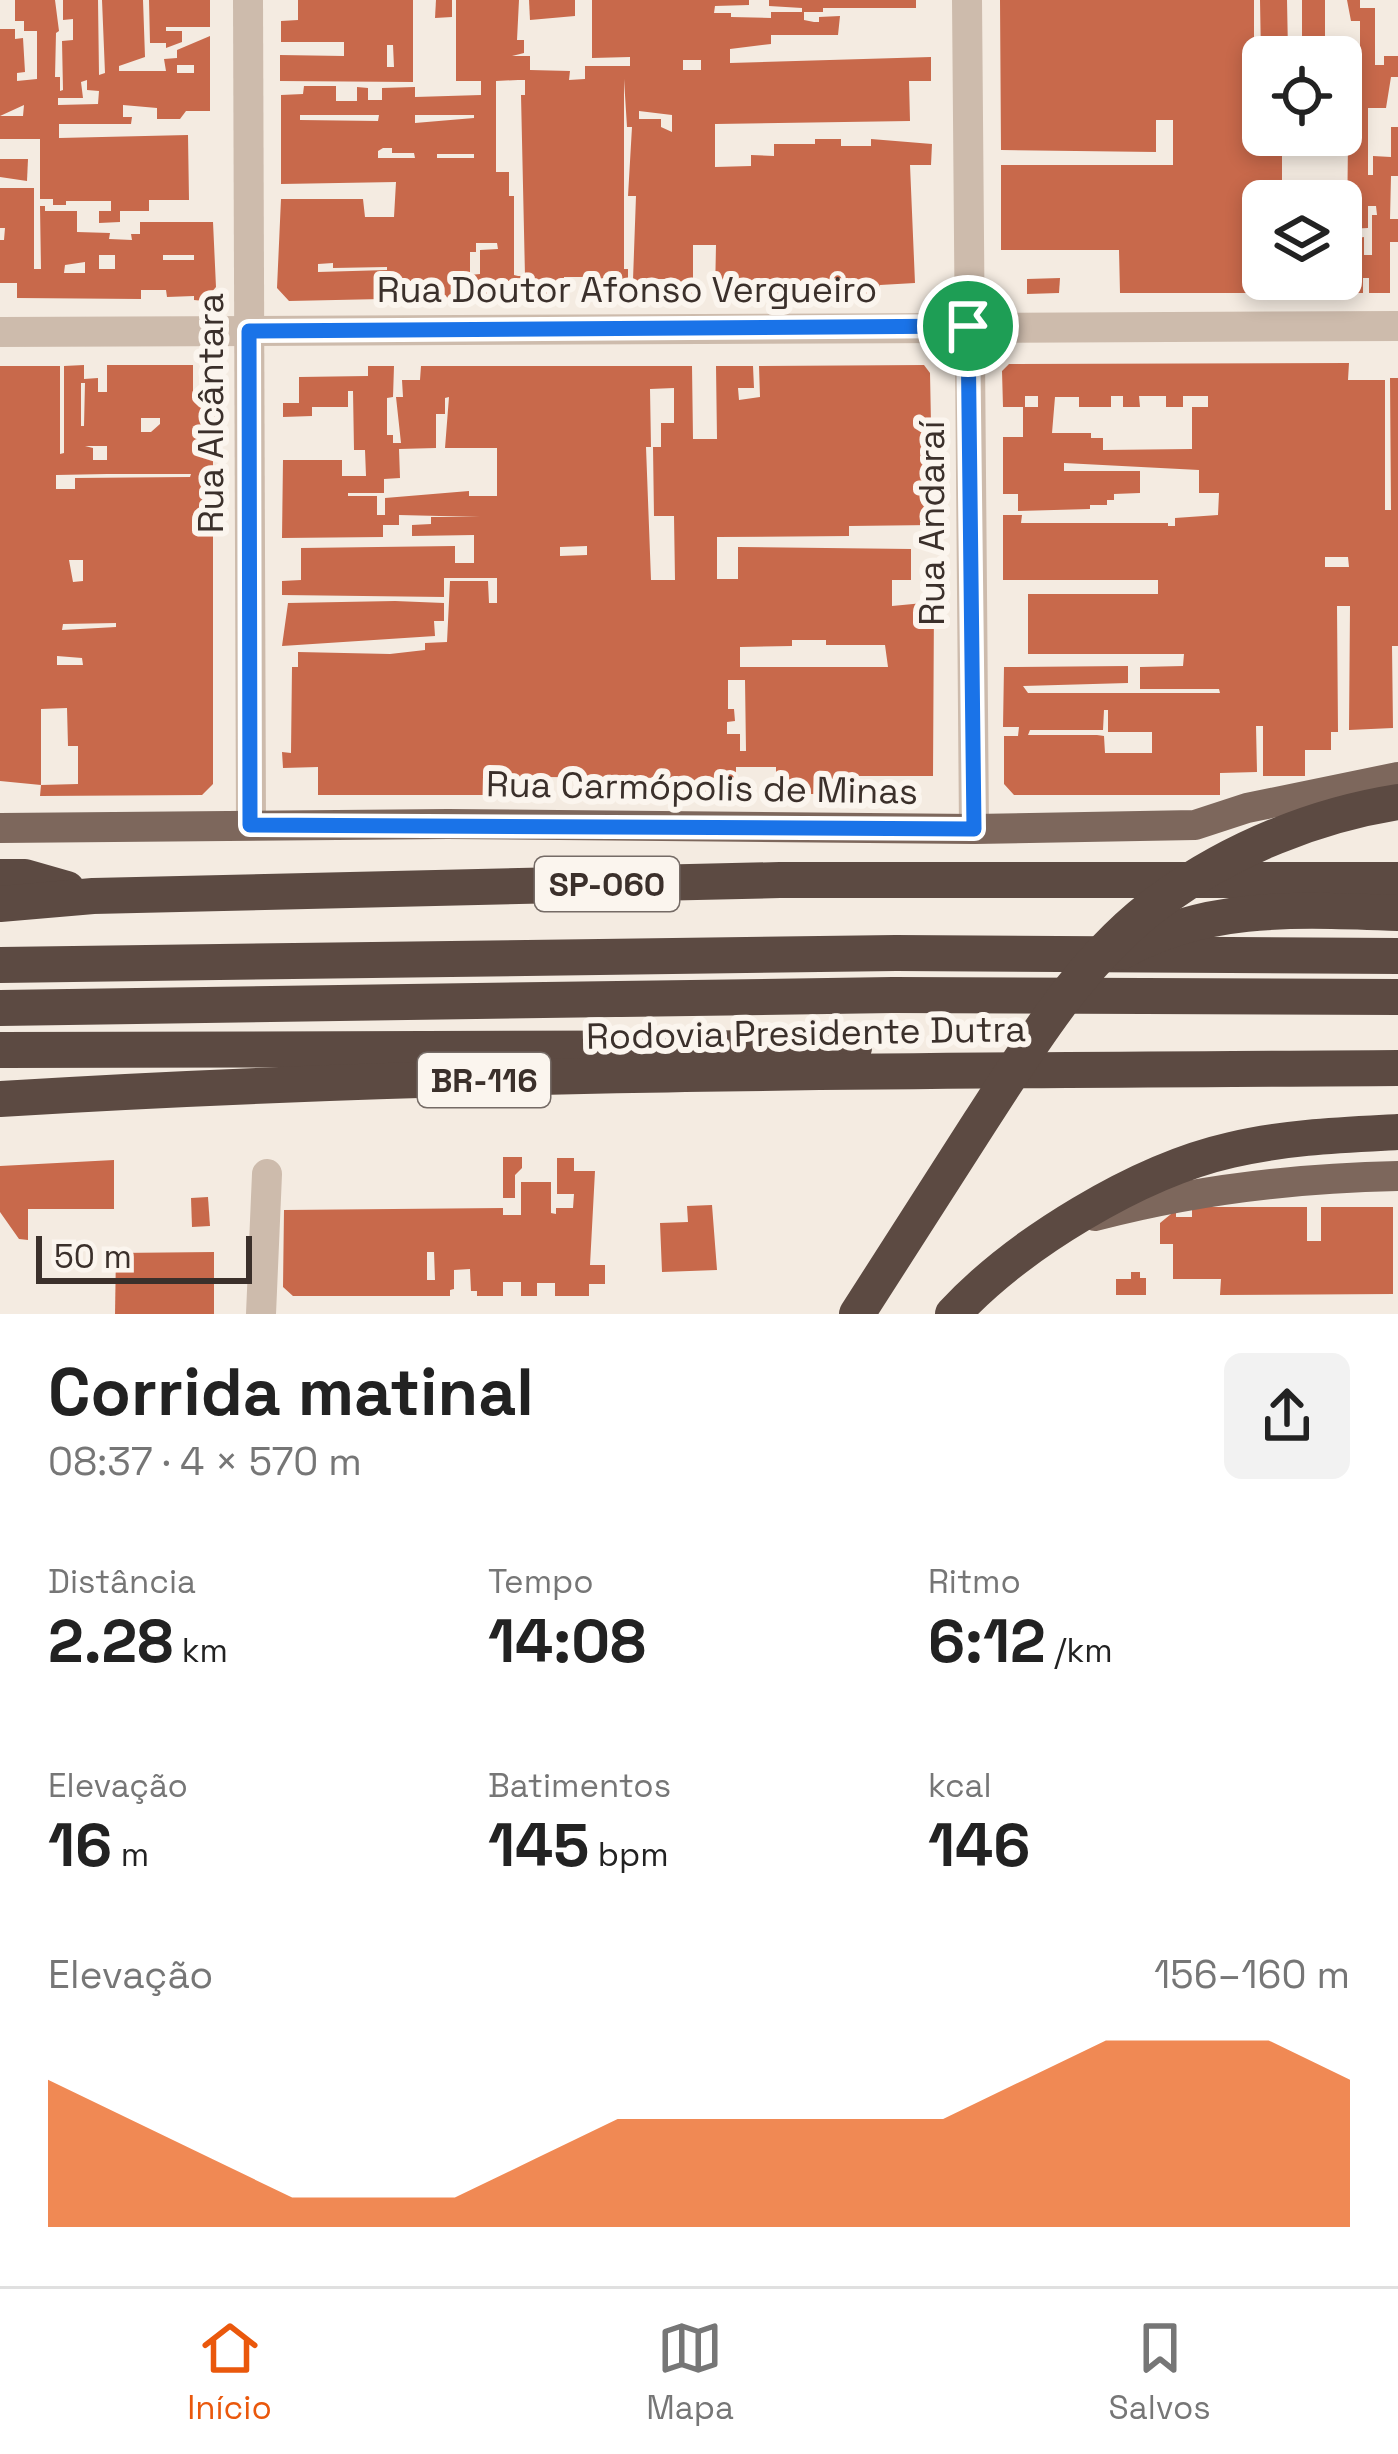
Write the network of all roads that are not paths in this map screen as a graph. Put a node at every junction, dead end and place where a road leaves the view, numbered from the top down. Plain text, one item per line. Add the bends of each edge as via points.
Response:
1 (248, 0) edge
2 (967, 0) edge
3 (968, 326) junction
4 (1398, 326) edge
5 (249, 331) junction
6 (0, 332) edge
7 (1398, 777) edge
8 (1398, 802) edge
9 (250, 825) junction
10 (0, 828) edge
11 (974, 829) junction
12 (0, 877) edge
13 (1398, 880) edge
14 (93, 896) junction
15 (0, 904) edge
16 (1398, 913) edge
17 (1398, 956) edge
18 (0, 965) edge
19 (1090, 970) junction
20 (1398, 997) edge
21 (0, 1008) edge
22 (0, 1050) edge
23 (1398, 1068) edge
24 (1100, 1070) junction
25 (0, 1099) edge
26 (1398, 1132) edge
27 (267, 1174) dead end
28 (1398, 1176) edge
29 (1066, 1224) junction
30 (261, 1314) edge
31 (857, 1314) edge
32 (953, 1314) edge

1 - 5 street, Rua Alcântara
2 - 3 street, Rua Andaraí
3 - 4 street, Rua Doutor Afonso Vergueiro
3 - 5 street, Rua Doutor Afonso Vergueiro
3 - 11 street, Rua Andaraí
5 - 6 street, Rua Doutor Afonso Vergueiro
5 - 9 street, Rua Alcântara
7 - 11 main road, Rua Carmópolis de Minas via 1195,825
8 - 19 highway, bridge via 1297,827 1228,859 1162,898
9 - 10 main road, Rua Carmópolis de Minas
9 - 11 main road, Rua Carmópolis de Minas
12 - 14 highway
13 - 14 highway, SP-060 via 781,880
14 - 15 highway
16 - 19 highway, bridge via 1281,908 1214,916 1148,937
17 - 18 highway, Rodovia Presidente Dutra / SP-060 via 896,953
19 - 31 highway, bridge via 1045,1022
20 - 21 highway, Rodovia Presidente Dutra
22 - 24 highway via 876,1048
23 - 24 highway, Rodovia Presidente Dutra
24 - 25 highway, Rodovia Presidente Dutra / BR-116 via 335,1082
26 - 29 highway via 1229,1150 1168,1170
27 - 30 street
28 - 29 main road via 1215,1191
29 - 32 highway

